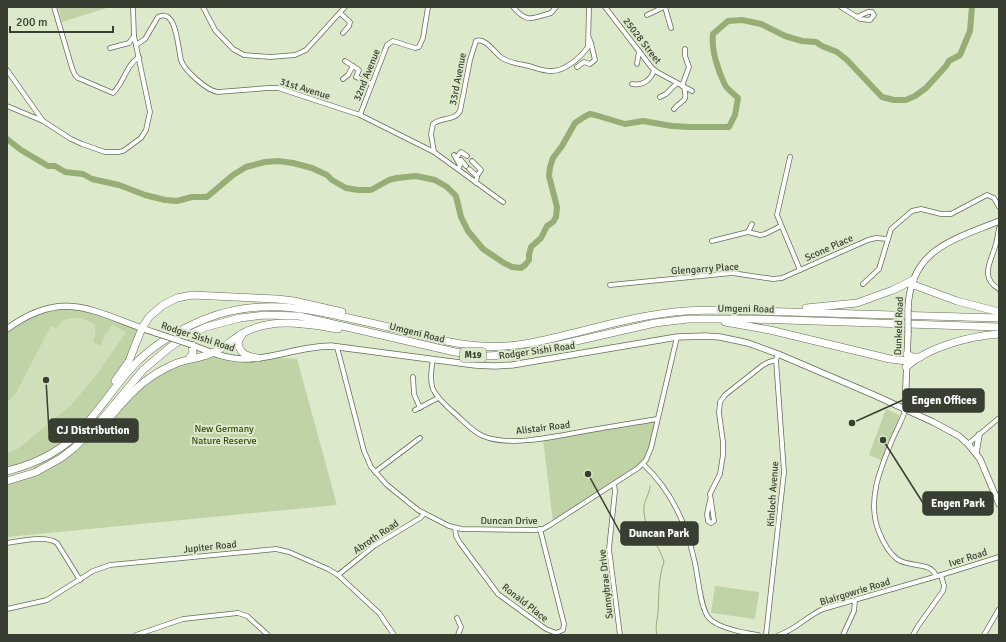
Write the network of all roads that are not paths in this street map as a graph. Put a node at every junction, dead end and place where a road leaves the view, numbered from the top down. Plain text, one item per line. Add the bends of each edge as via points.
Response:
1 (54, 7) edge
2 (133, 7) edge
3 (202, 7) edge
4 (345, 7) edge
5 (428, 7) edge
6 (513, 7) edge
7 (556, 7) edge
8 (589, 7) edge
9 (605, 7) edge
10 (665, 7) edge
11 (841, 7) edge
12 (340, 12) junction
13 (647, 15) dead end
14 (857, 17) dead end
15 (671, 28) dead end
16 (344, 33) dead end
17 (134, 36) junction
18 (589, 38) junction
19 (136, 45) junction
20 (110, 48) dead end
21 (685, 49) dead end
22 (639, 51) junction
23 (139, 57) junction
24 (346, 62) dead end
25 (637, 64) dead end
26 (353, 66) junction
27 (577, 67) dead end
28 (7, 70) edge
29 (654, 70) junction
30 (344, 78) dead end
31 (677, 83) junction
32 (372, 84) junction
33 (632, 84) dead end
34 (683, 86) junction
35 (692, 91) dead end
36 (660, 98) dead end
37 (7, 106) edge
38 (674, 109) dead end
39 (360, 115) junction
40 (43, 121) junction
41 (434, 152) junction
42 (467, 156) dead end
43 (456, 157) junction
44 (790, 157) dead end
45 (472, 161) dead end
46 (458, 169) junction
47 (476, 176) junction
48 (476, 183) junction
49 (502, 202) dead end
50 (999, 206) edge
51 (999, 221) edge
52 (752, 224) dead end
53 (781, 226) junction
54 (999, 228) edge
55 (748, 232) junction
56 (888, 239) junction
57 (712, 240) dead end
58 (800, 270) junction
59 (863, 284) dead end
60 (912, 284) junction
61 (610, 286) dead end
62 (999, 289) edge
63 (746, 310) junction
64 (999, 312) edge
65 (999, 318) edge
66 (704, 319) junction
67 (385, 326) junction
68 (999, 327) edge
69 (142, 328) junction
70 (7, 329) edge
71 (243, 333) junction
72 (999, 334) edge
73 (676, 337) junction
74 (413, 342) junction
75 (192, 345) junction
76 (337, 347) junction
77 (213, 353) junction
78 (778, 354) junction
79 (920, 357) junction
80 (258, 358) junction
81 (189, 359) junction
82 (433, 359) junction
83 (776, 360) junction
84 (907, 361) junction
85 (413, 377) dead end
86 (438, 398) junction
87 (420, 408) junction
88 (415, 410) dead end
89 (905, 410) junction
90 (999, 418) edge
91 (657, 419) junction
92 (979, 435) junction
93 (420, 438) dead end
94 (71, 439) junction
95 (968, 444) junction
96 (976, 453) junction
97 (643, 464) junction
98 (7, 471) edge
99 (375, 472) junction
100 (19, 478) junction
101 (7, 481) edge
102 (614, 484) junction
103 (999, 504) edge
104 (424, 514) junction
105 (714, 520) dead end
106 (455, 528) junction
107 (540, 529) junction
108 (7, 543) edge
109 (999, 557) edge
110 (338, 574) junction
111 (941, 575) junction
112 (936, 576) junction
113 (80, 580) junction
114 (855, 600) junction
115 (7, 609) edge
116 (999, 609) edge
117 (457, 618) dead end
118 (144, 634) edge
119 (136, 635) edge
120 (268, 635) edge
121 (394, 635) edge
122 (458, 635) edge
123 (620, 635) edge
124 (758, 635) edge
125 (766, 635) edge
126 (779, 635) edge
127 (843, 635) edge
128 (913, 635) edge
129 (984, 635) edge

1 - 23 street via 72,68 78,78 113,92 130,65
2 - 17 street
3 - 12 street via 215,30 234,49 244,54 266,57 303,52
4 - 12 street
5 - 32 street, 32nd Avenue via 423,38 418,48 395,42 389,43
6 - 7 street via 527,19 551,13
8 - 18 street, 33rd Avenue
9 - 22 street, 25028 Street
10 - 13 street
10 - 15 street
11 - 14 street
12 - 16 street via 350,22
17 - 19 street
17 - 20 street via 129,43
18 - 27 street via 595,60 588,64 584,62
18 - 41 street, 33rd Avenue via 585,51 564,68 552,71 508,61 483,40 476,41 460,111 456,116 433,124 431,134
19 - 23 street
19 - 39 street, 31st Avenue via 145,39 157,19 166,16 174,24 183,65 210,90 218,92 275,88
21 - 34 street via 689,67
22 - 25 street
22 - 29 street, 25028 Street
23 - 40 street via 149,116 144,134 129,147 118,152 95,150 71,139
24 - 26 street
26 - 30 street
26 - 32 street via 359,70 356,77
28 - 40 street
29 - 31 street, 25028 Street
29 - 33 street via 648,81
31 - 34 street, 25028 Street
31 - 36 street
32 - 39 street, 32nd Avenue
34 - 35 street, 25028 Street
34 - 38 street via 685,100
37 - 40 street
39 - 41 street, 31st Avenue
41 - 46 street, 31st Avenue
42 - 43 street via 461,152
43 - 46 street via 460,165
43 - 47 street
44 - 53 street, Scone Place via 776,213
45 - 47 street via 481,170
46 - 48 street, 31st Avenue
47 - 48 street
48 - 49 street, 31st Avenue
50 - 56 street via 994,198 987,195 951,214 915,210 893,226
51 - 60 street, Dunkeld Road via 938,248 924,261
52 - 55 street
53 - 55 street via 760,235
53 - 58 street, Scone Place
54 - 62 street via 987,273 992,284
55 - 57 street
56 - 58 street, Scone Place via 868,240
56 - 59 street via 879,269
58 - 61 street, Glengarry Place via 773,279 732,273
60 - 63 highway via 857,303 829,307
60 - 64 highway via 957,301
60 - 84 street, Dunkeld Road, bridge via 908,309
63 - 65 highway, Umgeni Road / M19
63 - 67 highway, Umgeni Road / M19 via 666,313 528,343 496,347 458,343
66 - 68 highway, Umgeni Road / M19
66 - 74 highway, Umgeni Road / M19 via 655,323 505,355 465,354
66 - 84 highway via 770,330
67 - 69 highway via 338,310 294,301 192,295 177,298 163,305
67 - 94 highway, Umgeni Road / M19 via 311,309 283,306 245,308 214,316 175,333 146,354
69 - 70 street, Rodger Sishi Road via 95,310 68,305 31,315
69 - 75 street, Rodger Sishi Road, bridge
69 - 94 highway via 129,361 90,417
71 - 74 highway via 267,324 296,322
71 - 77 highway
71 - 80 highway via 238,342 240,350 248,356
72 - 79 highway via 955,342
73 - 78 street, Rodger Sishi Road via 720,336 748,342
73 - 82 street, Rodger Sishi Road via 503,366
73 - 91 street
74 - 100 highway, Umgeni Road / M19 via 291,315 252,316 206,327 176,343 153,360 92,431 74,448 48,465
75 - 77 street, Rodger Sishi Road
75 - 81 highway via 193,353
76 - 80 street, Rodger Sishi Road via 308,347
76 - 82 street, Rodger Sishi Road
76 - 99 street, Duncan Drive via 362,446
77 - 80 street, Rodger Sishi Road via 241,359
77 - 81 highway
78 - 83 street, Kinloch Avenue
78 - 89 street, Rodger Sishi Road
79 - 84 highway
79 - 84 highway via 912,357
81 - 100 highway via 144,381 89,440 71,455 50,468
82 - 86 street, Alistair Road via 430,382
83 - 105 street via 763,365 721,399 719,410 723,442 722,463 719,477 711,491 707,519 711,523
83 - 125 street, Kinloch Avenue via 784,472
84 - 89 street, Dunkeld Road
85 - 87 street via 414,394
86 - 87 street
86 - 91 street, Alistair Road via 477,432 498,440 534,439
87 - 88 street
89 - 95 street, Rodger Sishi Road via 943,427
89 - 112 street via 877,479 874,495 877,528 884,544 896,558 904,563 930,568
90 - 92 street
91 - 97 street via 648,458
92 - 95 street
92 - 96 street
93 - 99 street
94 - 98 highway, Umgeni Road / M19 via 35,462
95 - 96 street, Rodger Sishi Road
96 - 103 street, Rodger Sishi Road
97 - 102 street, Duncan Drive
97 - 124 street via 667,490 680,518 691,546 708,618 719,625
99 - 104 street, Duncan Drive via 387,486
100 - 101 highway, Umgeni Road / M19
102 - 107 street, Duncan Drive
102 - 123 street, Sunnybrae Drive via 609,549
104 - 106 street, Duncan Drive
104 - 110 street, Abroth Road via 374,546
106 - 107 street, Duncan Drive
106 - 107 street, Ronald Place via 460,543 498,594 546,629 556,633 563,630 564,621
108 - 113 street via 54,540
109 - 111 street, Iver Road
110 - 113 street, Jupiter Road via 289,552 272,549 110,565 93,571
110 - 121 street, Jupiter Road via 379,613
111 - 112 street, Blairgowrie Road
111 - 128 street via 944,591
112 - 114 street, Blairgowrie Road
113 - 115 street, Jupiter Road via 47,600
114 - 126 street, Blairgowrie Road via 818,611
114 - 127 street via 854,611
116 - 129 street
117 - 122 street via 462,627
118 - 119 street
118 - 120 street via 183,619 238,613 247,616

